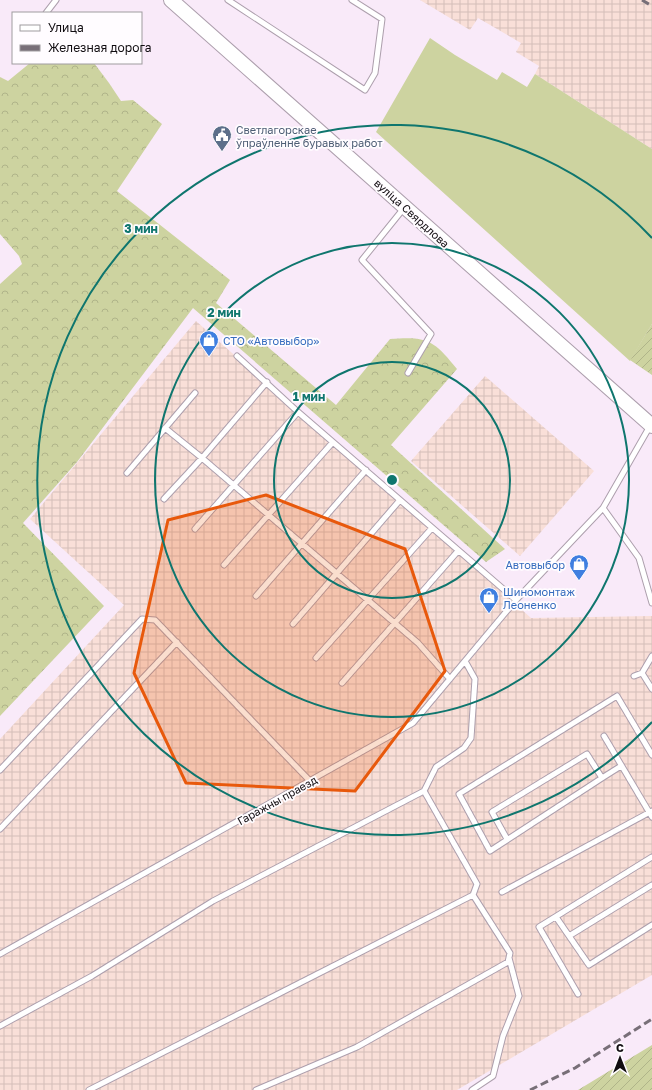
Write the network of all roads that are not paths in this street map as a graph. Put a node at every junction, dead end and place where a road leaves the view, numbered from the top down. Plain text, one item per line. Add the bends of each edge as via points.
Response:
1 (56, 0) edge
2 (228, 0) edge
3 (352, 0) edge
4 (175, 1) edge
5 (47, 12) edge
6 (405, 207) junction
7 (237, 356) dead end
8 (408, 372) dead end
9 (266, 382) junction
10 (195, 393) dead end
11 (298, 412) junction
12 (651, 426) edge
13 (166, 428) junction
14 (333, 442) junction
15 (202, 458) junction
16 (366, 470) junction
17 (127, 473) dead end
18 (234, 485) junction
19 (164, 499) dead end
20 (400, 500) junction
21 (603, 508) junction
22 (269, 515) junction
23 (195, 528) dead end
24 (432, 528) junction
25 (302, 543) junction
26 (458, 551) junction
27 (224, 565) dead end
28 (337, 573) junction
29 (256, 596) dead end
30 (368, 600) junction
31 (516, 600) junction
32 (652, 603) edge
33 (395, 623) junction
34 (293, 624) dead end
35 (177, 642) junction
36 (652, 656) edge
37 (316, 658) dead end
38 (465, 661) junction
39 (642, 673) junction
40 (634, 676) dead end
41 (450, 679) junction
42 (342, 683) dead end
43 (652, 689) edge
44 (604, 736) dead end
45 (652, 755) edge
46 (621, 766) junction
47 (0, 770) edge
48 (602, 778) junction
49 (310, 781) junction
50 (424, 791) junction
51 (651, 813) edge
52 (0, 829) edge
53 (508, 839) junction
54 (652, 857) edge
55 (652, 885) edge
56 (502, 892) dead end
57 (473, 895) junction
58 (556, 917) junction
59 (652, 925) edge
60 (570, 936) junction
61 (0, 954) edge
62 (509, 958) junction
63 (578, 994) dead end
64 (0, 1026) edge
65 (89, 1090) edge
66 (256, 1090) edge
67 (472, 1090) edge

1 - 5 lane
2 - 3 lane via 365,90 375,73 382,20
4 - 6 main road, вуліца Свярдлова
6 - 8 lane via 362,260 431,334
6 - 12 main road, вуліца Свярдлова
7 - 9 lane
9 - 11 lane
9 - 15 lane
10 - 13 lane
11 - 14 lane
11 - 18 lane
12 - 21 lane, Гаражны праезд
13 - 15 lane
13 - 17 lane
14 - 16 lane
14 - 22 lane
15 - 18 lane
15 - 19 lane
16 - 20 lane
16 - 25 lane
18 - 22 lane
18 - 23 lane
20 - 24 lane
20 - 28 lane
21 - 31 lane, Гаражны праезд
21 - 32 lane via 639,558
22 - 25 lane
22 - 27 lane
24 - 26 lane
24 - 30 lane
25 - 28 lane
25 - 29 lane
26 - 31 lane
26 - 33 lane
28 - 30 lane
28 - 34 lane
30 - 33 lane
30 - 37 lane
31 - 38 lane, Гаражны праезд
33 - 41 lane via 418,643
33 - 42 lane
35 - 47 lane via 155,620 142,619
35 - 49 lane
35 - 52 lane
36 - 39 lane
38 - 41 lane, Гаражны праезд
38 - 50 lane via 474,679 472,738 464,748 436,767
39 - 40 lane
39 - 43 lane
41 - 49 lane, Гаражны праезд via 413,723
44 - 46 lane
45 - 53 lane via 616,696 459,794 490,851
46 - 48 lane
46 - 51 lane
48 - 53 lane
48 - 53 lane via 587,754 492,812
49 - 61 lane, Гаражны праезд
50 - 57 lane via 477,884
50 - 64 lane via 213,900 92,976
51 - 56 lane
54 - 58 lane
55 - 60 lane
57 - 62 lane via 510,953
57 - 65 lane
58 - 60 lane
58 - 63 lane via 539,927
59 - 60 lane via 589,965
62 - 66 lane via 508,962 357,1047
62 - 67 lane via 519,996 493,1076

